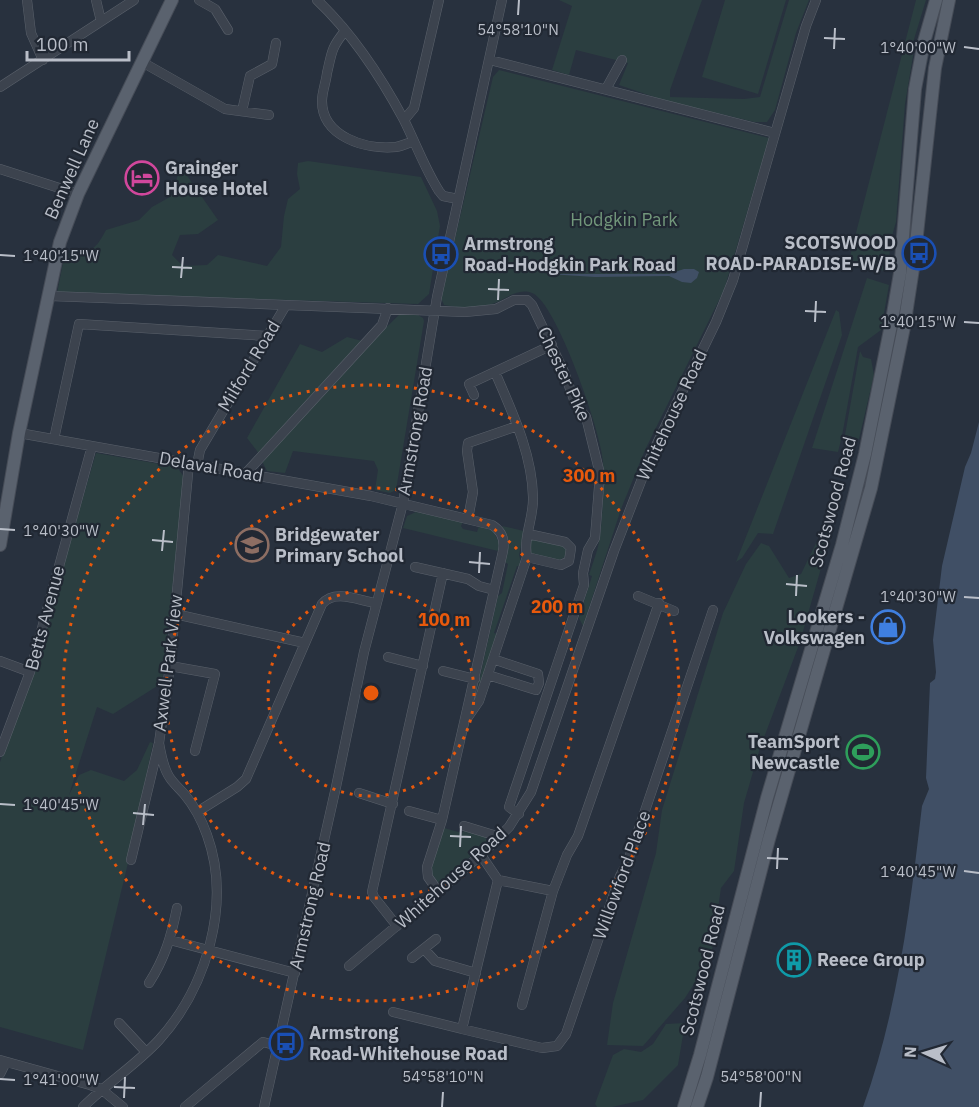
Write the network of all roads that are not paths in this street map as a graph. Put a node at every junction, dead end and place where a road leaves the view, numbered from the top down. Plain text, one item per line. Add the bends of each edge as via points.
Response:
1 (27, 0) edge
2 (96, 0) edge
3 (134, 0) edge
4 (199, 0) edge
5 (317, 0) edge
6 (332, 0) edge
7 (439, 0) edge
8 (502, 0) edge
9 (816, 0) edge
10 (936, 0) edge
11 (949, 0) edge
12 (167, 2) edge
13 (325, 8) junction
14 (101, 21) junction
15 (228, 30) dead end
16 (345, 31) junction
17 (276, 43) dead end
18 (43, 60) junction
19 (490, 60) junction
20 (622, 60) dead end
21 (142, 62) junction
22 (0, 87) edge
23 (606, 89) junction
24 (242, 111) junction
25 (269, 116) dead end
26 (404, 120) junction
27 (775, 133) junction
28 (414, 141) junction
29 (0, 169) edge
30 (78, 194) junction
31 (458, 200) junction
32 (50, 296) junction
33 (286, 304) junction
34 (388, 308) junction
35 (434, 310) junction
36 (267, 336) junction
37 (552, 345) junction
38 (495, 372) junction
39 (474, 395) dead end
40 (518, 426) junction
41 (19, 433) junction
42 (54, 439) junction
43 (92, 446) junction
44 (193, 464) junction
45 (246, 473) junction
46 (403, 503) junction
47 (468, 519) junction
48 (528, 534) junction
49 (0, 545) edge
50 (526, 557) junction
51 (416, 567) dead end
52 (443, 573) junction
53 (494, 590) junction
54 (638, 596) dead end
55 (375, 603) junction
56 (659, 603) junction
57 (713, 610) dead end
58 (674, 611) dead end
59 (175, 614) junction
60 (305, 643) junction
61 (388, 657) dead end
62 (493, 659) junction
63 (0, 661) edge
64 (170, 666) junction
65 (423, 666) junction
66 (443, 671) dead end
67 (30, 672) junction
68 (488, 675) junction
69 (475, 679) junction
70 (464, 724) junction
71 (159, 743) junction
72 (195, 751) dead end
73 (0, 752) edge
74 (153, 768) junction
75 (169, 778) junction
76 (358, 793) dead end
77 (393, 805) junction
78 (409, 811) dead end
79 (197, 812) junction
80 (519, 814) junction
81 (442, 820) junction
82 (464, 826) dead end
83 (500, 837) junction
84 (481, 855) junction
85 (131, 860) dead end
86 (498, 880) junction
87 (438, 891) junction
88 (553, 891) junction
89 (177, 908) dead end
90 (397, 926) junction
91 (436, 939) dead end
92 (170, 940) junction
93 (424, 949) junction
94 (208, 951) junction
95 (412, 958) dead end
96 (349, 966) dead end
97 (295, 973) junction
98 (476, 973) junction
99 (149, 983) dead end
100 (522, 1005) dead end
101 (393, 1012) dead end
102 (119, 1023) dead end
103 (462, 1029) junction
104 (278, 1046) junction
105 (146, 1052) junction
106 (3, 1061) edge
107 (0, 1074) edge
108 (101, 1089) junction
109 (83, 1107) edge
110 (123, 1107) edge
111 (185, 1107) edge
112 (264, 1107) edge
113 (684, 1107) edge
114 (697, 1107) edge

1 - 18 street via 31,33
2 - 14 street
3 - 14 street
4 - 15 street via 215,9
5 - 13 street
6 - 13 street
7 - 26 street via 414,108
8 - 19 street, Armstrong Road
9 - 27 street, Whitehouse Road
10 - 113 main road, Scotswood Road via 915,89 900,273 870,434
11 - 114 main road, Scotswood Road via 935,68 904,327 871,488 769,839
12 - 21 main road, Benwell Lane
13 - 16 street
14 - 18 street
16 - 26 street
16 - 28 street via 333,46 322,101 333,130 348,141 382,147
17 - 24 street via 272,64 250,76
18 - 22 street
19 - 23 street
19 - 31 street, Armstrong Road
20 - 23 street
21 - 24 street via 225,109
21 - 30 main road, Benwell Lane
23 - 27 street
24 - 25 street
26 - 28 street
27 - 80 street, Whitehouse Road via 733,280 650,458 531,792
28 - 31 street via 439,191
29 - 30 street
30 - 32 main road, Benwell Lane via 60,242
31 - 35 street, Armstrong Road
32 - 33 street
32 - 41 main road, Benwell Lane
33 - 34 street, Milford Road
33 - 36 street, Milford Road
34 - 35 street, Milford Road
34 - 45 street via 382,325
35 - 37 street, Chester Pike via 496,309 514,300 527,300
35 - 46 street, Armstrong Road
36 - 42 street via 79,324
36 - 44 street, Milford Road
37 - 38 street
37 - 80 street, Chester Pike via 576,405 586,417 600,474 595,538 588,550 584,585 509,807
38 - 39 street via 469,384
38 - 40 street
40 - 47 street via 468,443 473,492
40 - 48 street via 532,477 534,500
41 - 42 street, Delaval Road
41 - 49 main road, Benwell Lane
42 - 43 street, Delaval Road
43 - 44 street, Delaval Road
43 - 67 street, Betts Avenue
44 - 45 street, Delaval Road
44 - 59 street, Axwell Park View
45 - 46 street, Delaval Road
46 - 47 street, Delaval Road
46 - 55 street, Armstrong Road
47 - 53 street, Delaval Road via 492,525 504,540
48 - 50 street
48 - 50 street via 565,542 571,549 569,561 561,565
50 - 62 street
51 - 52 street
52 - 53 street
52 - 65 street
53 - 69 street, Delaval Road
54 - 56 street
55 - 60 street via 328,597
55 - 97 street, Armstrong Road
56 - 58 street
56 - 88 street via 578,836
57 - 103 street, Willowford Place via 566,1034 557,1046 543,1048
59 - 60 street
59 - 64 street, Axwell Park View
60 - 79 street via 246,778
61 - 65 street
62 - 68 street
62 - 68 street via 538,674 539,683 536,690
63 - 67 street
64 - 71 street, Axwell Park View
64 - 72 street via 215,674
65 - 77 street
66 - 69 street
67 - 73 street, Betts Avenue
68 - 70 street via 479,701
69 - 70 street, Delaval Road
70 - 81 street, Delaval Road
71 - 74 street, Axwell Park View
71 - 75 street
74 - 75 street
74 - 85 street, Axwell Park View
75 - 79 street
76 - 77 street
77 - 90 street via 372,892
78 - 81 street
79 - 94 street via 208,837 216,888
80 - 83 street, Whitehouse Road
81 - 87 street, Delaval Road via 427,867 428,877
82 - 83 street
83 - 84 street, Whitehouse Road
84 - 86 street
84 - 87 street, Whitehouse Road
86 - 88 street
86 - 98 street
87 - 90 street, Whitehouse Road
88 - 100 street
89 - 92 street
90 - 96 street, Whitehouse Road
91 - 93 street
92 - 94 street
92 - 99 street
93 - 95 street
93 - 98 street via 435,962
94 - 97 street
94 - 105 street via 195,988 177,1019
97 - 104 street, Armstrong Road
98 - 103 street
101 - 103 street, Willowford Place
102 - 105 street
104 - 111 street via 263,1042
104 - 112 street, Armstrong Road
105 - 108 street
106 - 107 street
106 - 108 street
108 - 109 street
108 - 110 street

